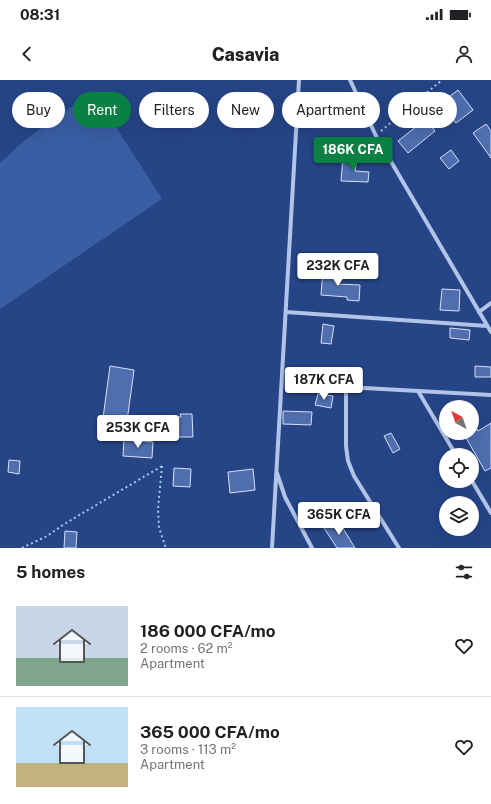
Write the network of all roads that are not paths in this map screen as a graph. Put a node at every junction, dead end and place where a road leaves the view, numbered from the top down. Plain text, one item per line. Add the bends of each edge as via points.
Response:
1 (299, 80) edge
2 (350, 80) edge
3 (491, 303) edge
4 (286, 312) junction
5 (479, 312) junction
6 (488, 326) junction
7 (491, 332) edge
8 (418, 391) junction
9 (491, 395) edge
10 (452, 448) edge
11 (276, 471) junction
12 (476, 488) edge
13 (491, 513) edge
14 (272, 548) edge
15 (312, 548) edge
16 (399, 548) edge

1 - 4 street
2 - 5 street via 376,136
3 - 5 street
4 - 6 street
4 - 11 street
5 - 6 street
6 - 7 street
8 - 9 street
8 - 10 street
8 - 16 street via 346,387 348,461 354,476
11 - 14 street
11 - 15 street via 285,497
12 - 13 street

